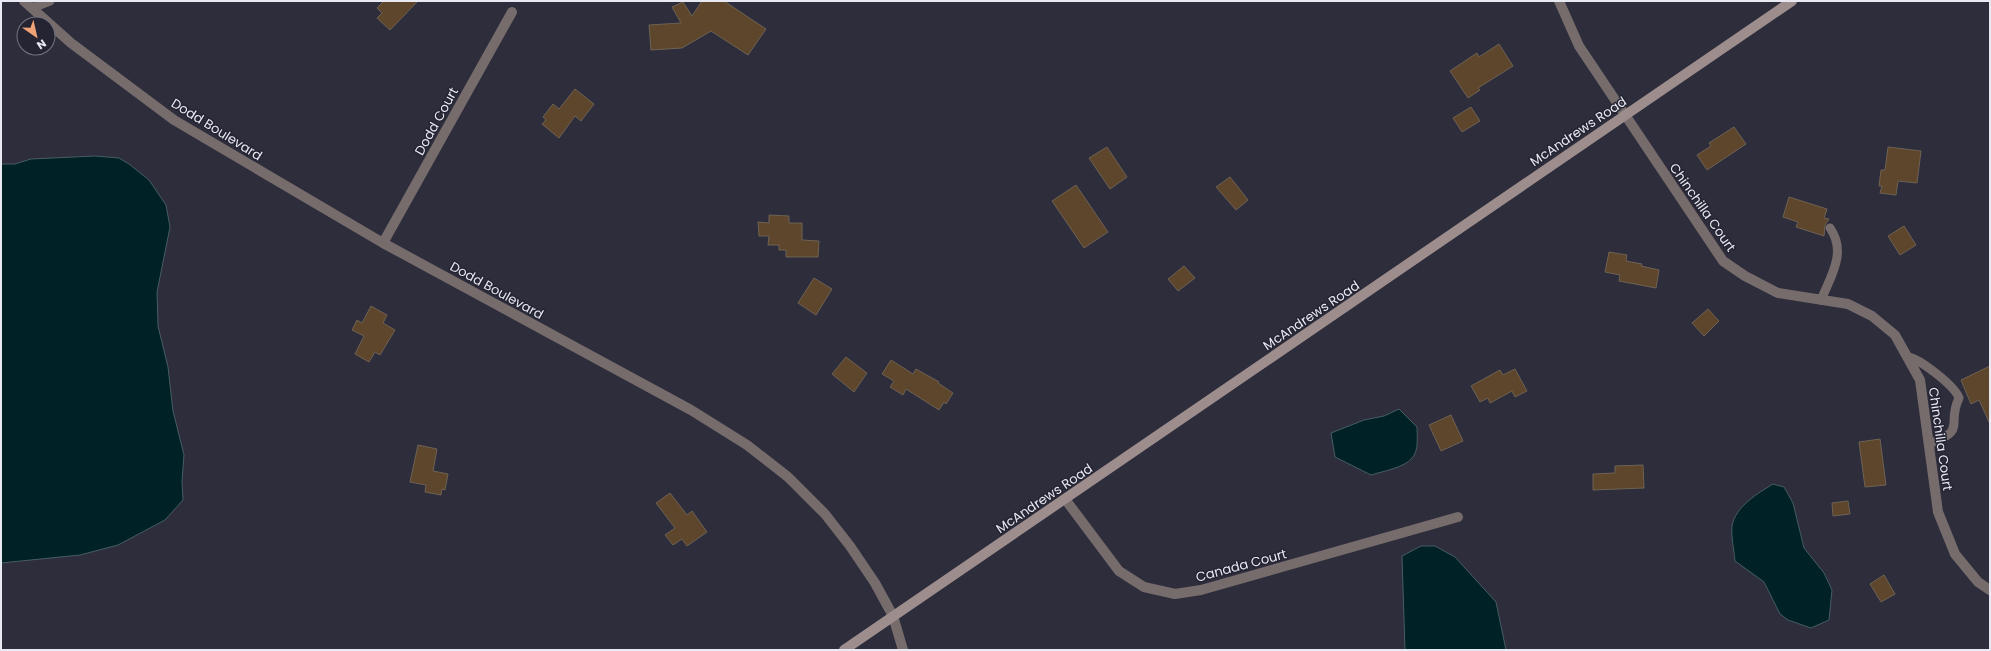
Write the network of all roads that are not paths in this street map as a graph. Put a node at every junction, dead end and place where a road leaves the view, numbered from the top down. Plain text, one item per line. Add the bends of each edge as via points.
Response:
1 (24, 1) edge
2 (50, 1) edge
3 (1559, 1) edge
4 (1792, 1) edge
5 (32, 8) junction
6 (512, 12) dead end
7 (1626, 114) junction
8 (1830, 228) dead end
9 (383, 243) junction
10 (1821, 300) junction
11 (1908, 357) junction
12 (1929, 444) junction
13 (1065, 499) junction
14 (1458, 517) dead end
15 (1990, 590) edge
16 (893, 616) junction
17 (844, 650) edge
18 (904, 650) edge

1 - 5 street, Dodd Boulevard
2 - 5 lane
3 - 7 street, Chinchilla Court via 1579,46
4 - 7 main road, McAndrews Road
5 - 9 street, Dodd Boulevard via 71,43 174,120
6 - 9 street, Dodd Court
7 - 10 street, Chinchilla Court via 1723,260 1745,276 1778,293
7 - 13 main road, McAndrews Road
8 - 10 lane via 1839,248
9 - 16 street, Dodd Boulevard via 684,407 748,445 788,477 825,514 850,546
10 - 11 street, Chinchilla Court via 1848,304 1872,316 1896,335
11 - 12 street, Chinchilla Court via 1920,380
11 - 12 lane via 1914,358 1940,378 1960,398 1955,407 1952,433 1942,440
12 - 15 street, Chinchilla Court via 1938,512 1955,554 1978,582
13 - 14 street, Canada Court via 1118,571 1144,587 1175,594 1201,590
13 - 16 main road, McAndrews Road
16 - 17 main road, McAndrews Road
16 - 18 street, Dodd Boulevard

